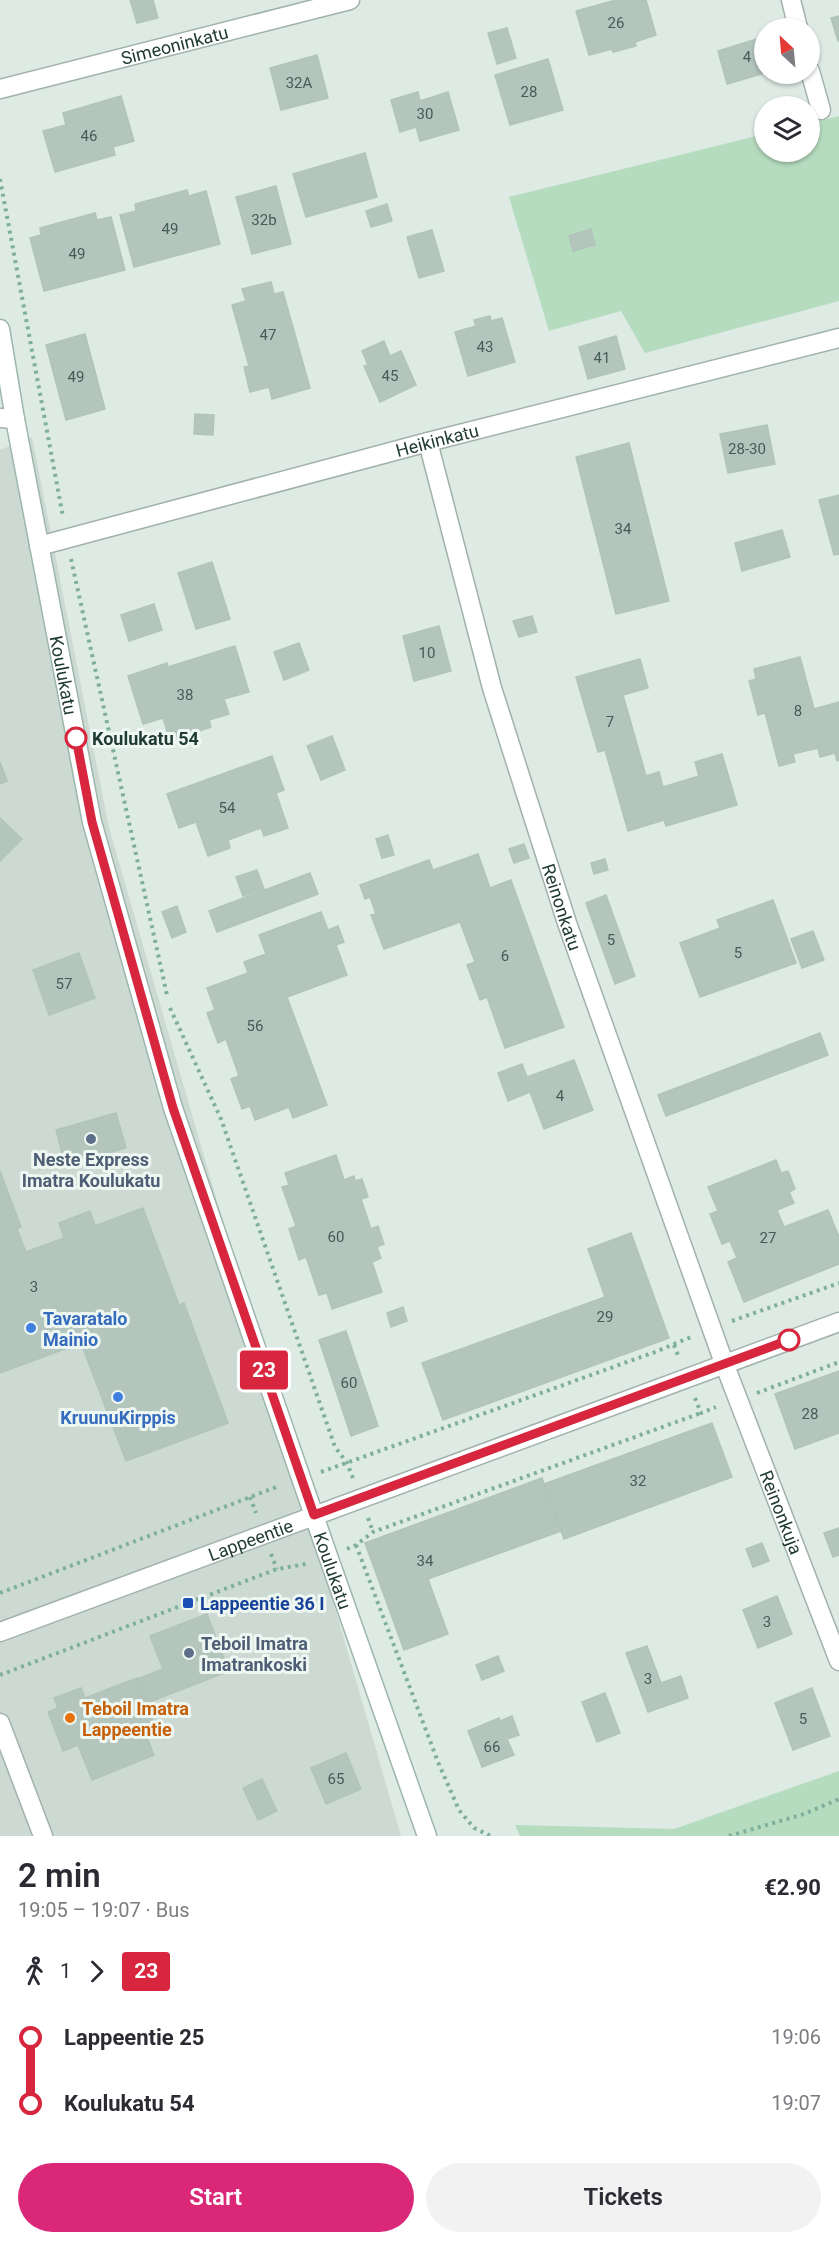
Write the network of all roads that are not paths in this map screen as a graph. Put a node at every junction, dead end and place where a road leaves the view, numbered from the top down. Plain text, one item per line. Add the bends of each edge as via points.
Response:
1 (350, 0) edge
2 (791, 0) edge
3 (796, 18) edge
4 (0, 89) edge
5 (0, 329) edge
6 (839, 338) edge
7 (7, 419) edge
8 (428, 442) junction
9 (39, 546) junction
10 (839, 1322) edge
11 (724, 1363) junction
12 (314, 1515) junction
13 (0, 1632) edge
14 (839, 1661) edge
15 (0, 1723) edge
16 (43, 1836) edge
17 (427, 1836) edge

1 - 4 street, Simeoninkatu
2 - 3 street
5 - 7 street, Koulukatu
6 - 8 street, Heikinkatu
7 - 9 street, Koulukatu
8 - 9 street, Heikinkatu
8 - 11 street, Reinonkatu via 495,700 567,923
9 - 12 street, Koulukatu via 92,822 173,1108
10 - 11 street, Lappeentie
11 - 12 street, Lappeentie
11 - 14 street, Reinonkuja
12 - 13 street, Lappeentie
12 - 17 street, Koulukatu
15 - 16 street

